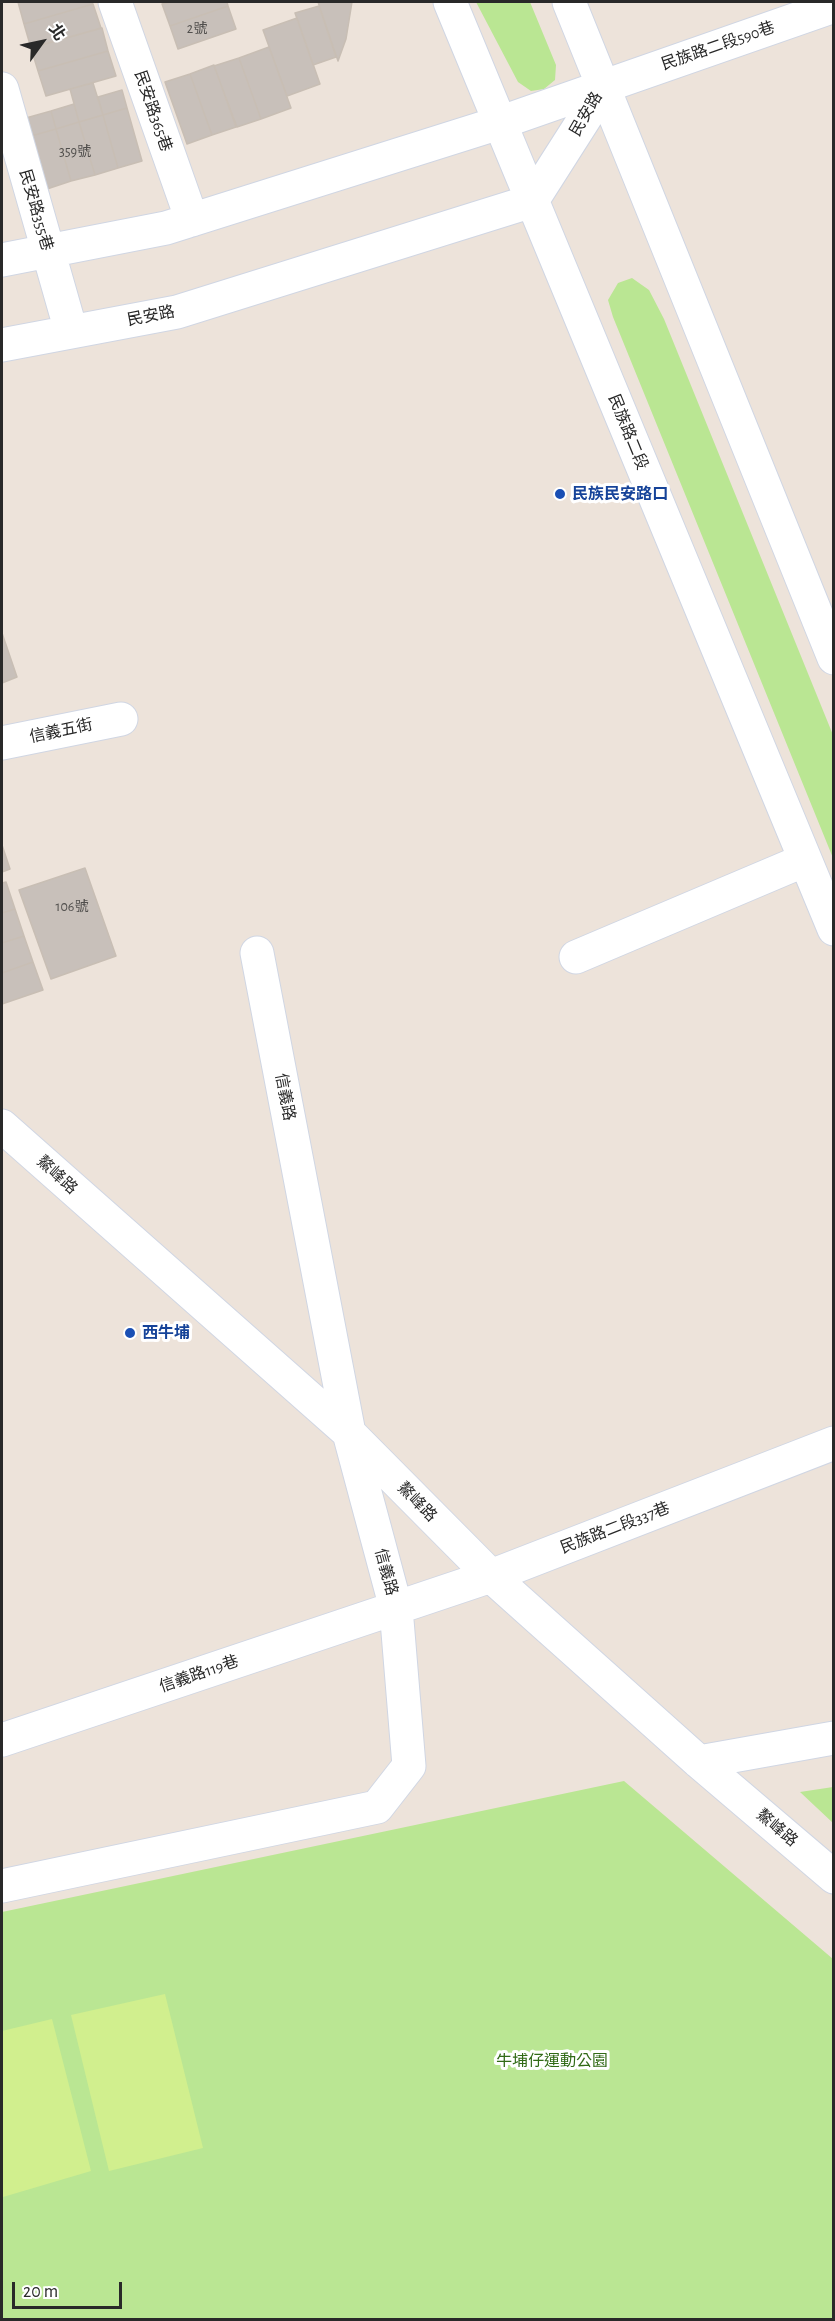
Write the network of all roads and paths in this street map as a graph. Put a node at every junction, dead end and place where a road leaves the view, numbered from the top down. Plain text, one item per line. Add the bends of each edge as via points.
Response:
1 (115, 2) edge
2 (450, 2) edge
3 (569, 2) edge
4 (834, 6) edge
5 (604, 88) junction
6 (2, 89) edge
7 (499, 123) junction
8 (532, 201) junction
9 (192, 220) junction
10 (48, 251) junction
11 (2, 260) edge
12 (71, 331) junction
13 (2, 345) edge
14 (834, 658) edge
15 (121, 719) dead end
16 (2, 743) edge
17 (805, 860) junction
18 (834, 929) edge
19 (257, 953) dead end
20 (576, 957) dead end
21 (2, 1126) edge
22 (349, 1433) junction
23 (834, 1443) edge
24 (490, 1576) junction
25 (396, 1608) junction
26 (834, 1738) edge
27 (2, 1740) edge
28 (699, 1762) junction
29 (834, 1877) edge
30 (2, 1886) edge

1 - 9 street, 民安路365巷
2 - 7 street, 民族路二段
3 - 5 street
4 - 5 street, 民族路二段590巷
5 - 7 street, 民安路
5 - 8 street, 民安路
5 - 14 street
6 - 10 street, 民安路355巷
7 - 8 street, 民族路二段
7 - 9 street, 民安路
8 - 12 street, 民安路 via 177,312
8 - 17 street, 民族路二段
9 - 10 street, 民安路
10 - 11 street, 民安路
10 - 12 street, 民安路355巷
12 - 13 street, 民安路
15 - 16 street, 信義五街
17 - 18 street, 民族路二段
17 - 20 street
19 - 22 street, 信義路
21 - 22 street, 鰲峰路
22 - 24 street, 鰲峰路
22 - 25 street, 信義路
23 - 24 street, 民族路二段337巷
24 - 25 street, 民族路二段337巷
24 - 28 street, 鰲峰路
25 - 27 street, 信義路119巷
25 - 30 street, 信義路 via 409,1766 377,1807
26 - 28 street
28 - 29 street, 鰲峰路

